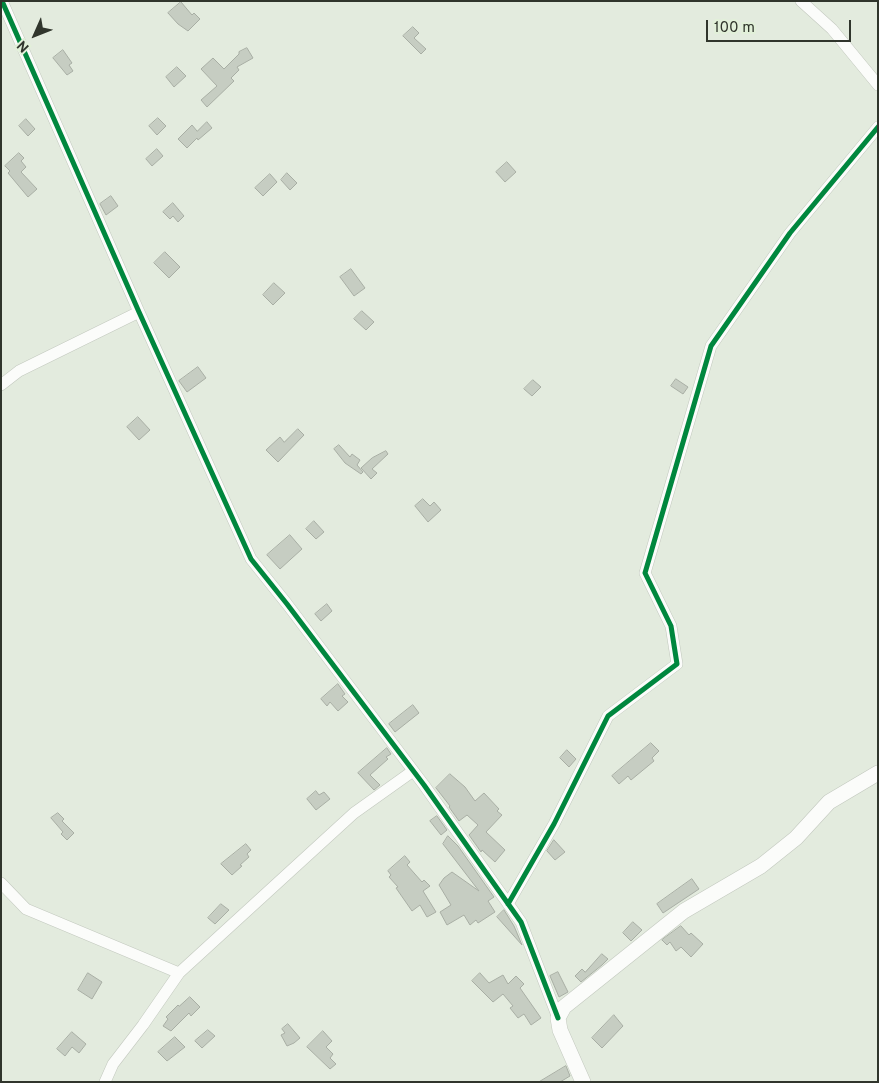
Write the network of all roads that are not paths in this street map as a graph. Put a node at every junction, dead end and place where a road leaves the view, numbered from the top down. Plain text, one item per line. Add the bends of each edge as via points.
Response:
1 (2, 1) edge
2 (802, 1) edge
3 (878, 85) edge
4 (878, 127) edge
5 (139, 312) junction
6 (1, 385) edge
7 (413, 771) junction
8 (878, 773) edge
9 (1, 883) edge
10 (508, 904) junction
11 (179, 974) junction
12 (558, 1018) junction
13 (105, 1082) edge
14 (583, 1082) edge

1 - 5 street
2 - 3 street via 832,29
4 - 10 street via 790,233 712,346 645,573 671,626 677,664 608,716 554,824
5 - 6 street via 19,371
5 - 7 street via 251,559
7 - 10 street
7 - 11 street via 354,813
8 - 12 street via 829,802 796,838 761,866 684,911 564,1007
9 - 11 street via 26,909
10 - 12 street via 521,922
11 - 13 street via 113,1064
12 - 14 street via 560,1030

